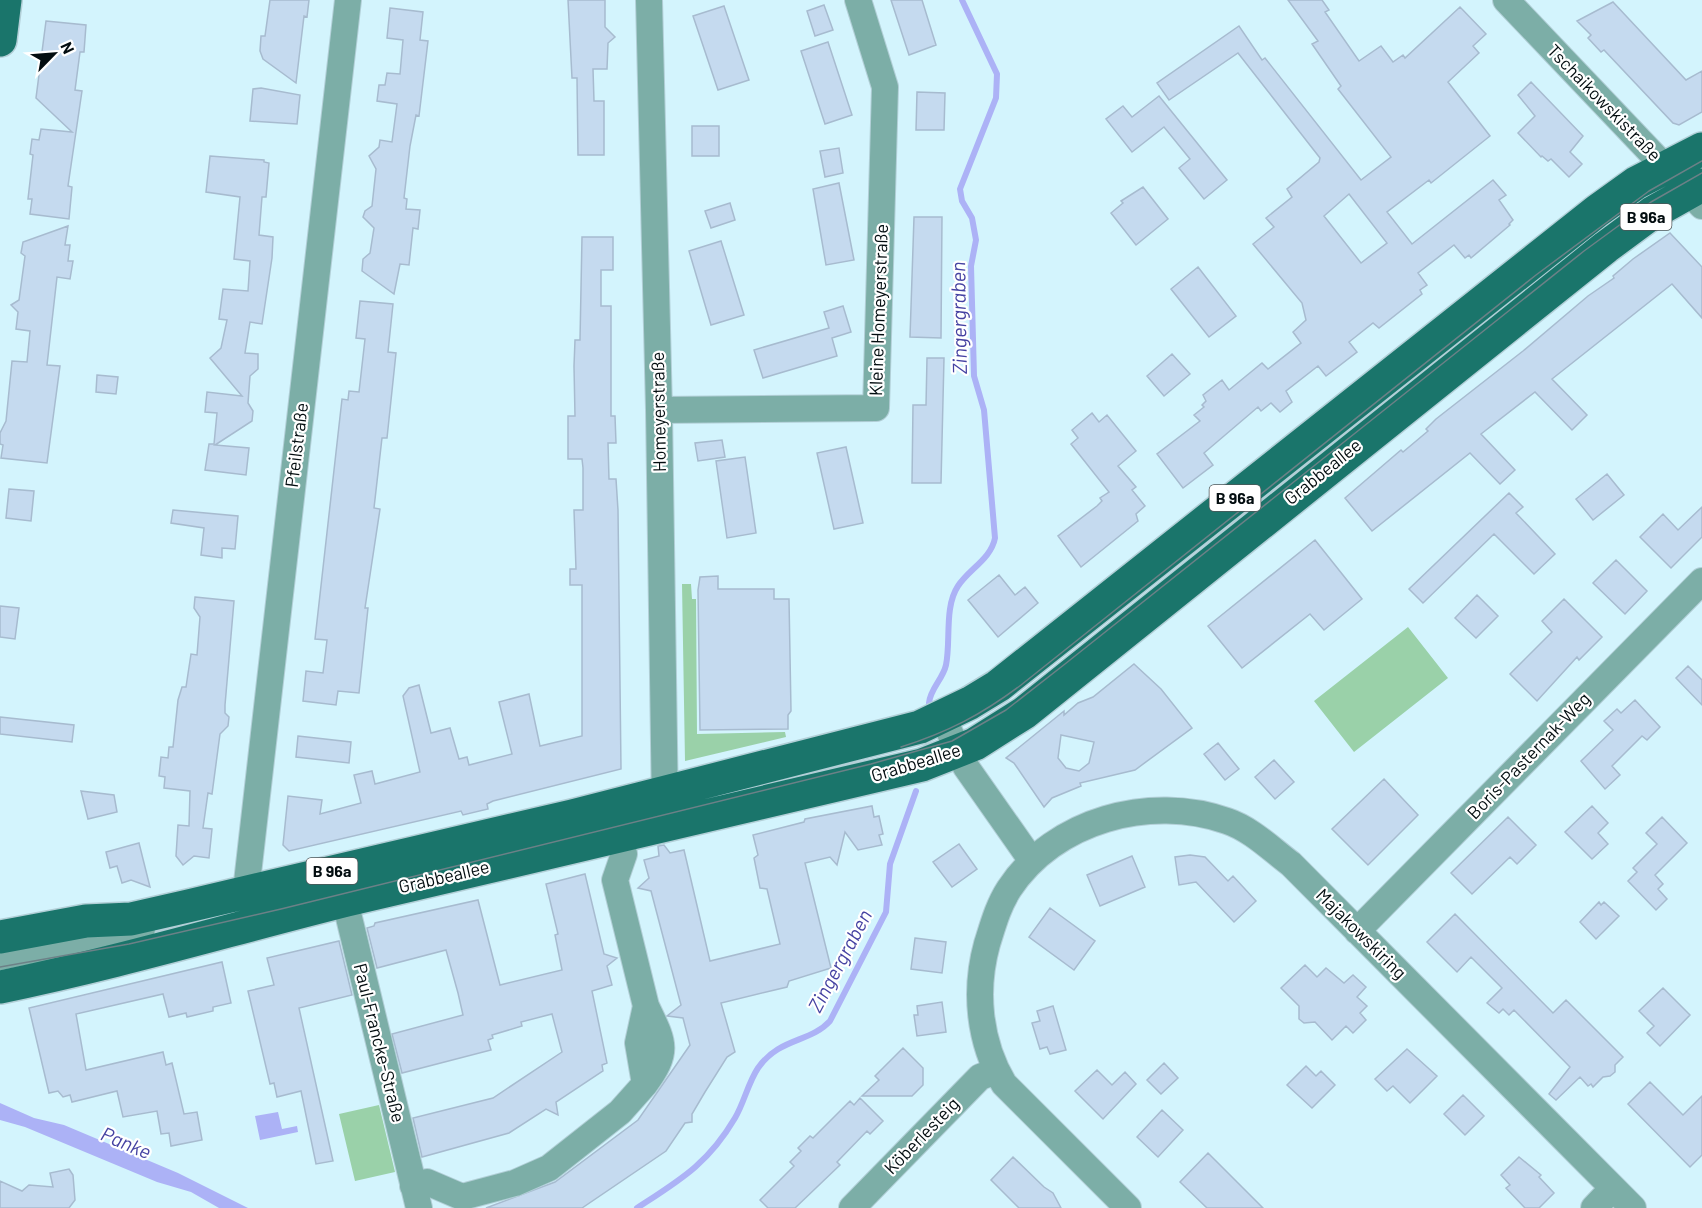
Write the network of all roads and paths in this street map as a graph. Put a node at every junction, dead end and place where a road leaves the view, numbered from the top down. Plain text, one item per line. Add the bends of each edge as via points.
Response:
1 (5, 0) edge
2 (348, 0) edge
3 (649, 0) edge
4 (858, 0) edge
5 (1506, 0) edge
6 (0, 40) edge
7 (1702, 149) edge
8 (1665, 167) junction
9 (1698, 194) edge
10 (659, 410) junction
11 (1702, 581) edge
12 (943, 718) junction
13 (901, 747) dead end
14 (957, 752) junction
15 (665, 807) junction
16 (620, 835) junction
17 (1032, 861) junction
18 (246, 891) junction
19 (340, 892) junction
20 (1357, 931) junction
21 (0, 937) edge
22 (0, 957) edge
23 (0, 987) edge
24 (996, 1071) junction
25 (1613, 1188) junction
26 (416, 1197) edge
27 (852, 1208) edge
28 (1128, 1208) edge
29 (1594, 1208) edge
30 (1633, 1208) edge

1 - 6 main road
2 - 18 street, Pfeilstraße
3 - 10 street, Homeyerstraße
4 - 10 street, Kleine Homeyerstraße via 885,87 876,408
5 - 8 street, Tschaikowskistraße
7 - 8 main road, Grabbeallee / B 96a
8 - 9 street, Tschaikowskistraße
8 - 12 main road, Grabbeallee / B 96a via 1636,183 1559,240 998,686
9 - 14 main road, Grabbeallee / B 96a via 1652,213 1024,712 995,733
10 - 15 street, Homeyerstraße
11 - 20 street, Boris-Pasternak-Weg
12 - 14 street
12 - 15 main road, Grabbeallee / B 96a
13 - 15 street
14 - 15 main road, Grabbeallee / B 96a via 922,765
14 - 17 street
15 - 16 main road, Grabbeallee / B 96a
15 - 18 main road, Grabbeallee / B 96a
15 - 19 street
16 - 19 main road, Grabbeallee / B 96a
16 - 26 street, Paul-Francke-Straße via 624,854 615,879 646,1006 638,1043 645,1084 621,1112 549,1168 515,1183 462,1197 427,1182
17 - 20 street, Majakowskiring via 1060,838 1114,817 1156,810 1202,814 1253,835 1291,864
17 - 24 street, Majakowskiring via 1007,891 996,915 981,974 980,1012
18 - 21 main road, Grabbeallee / B 96a via 131,919 86,921
19 - 22 street
19 - 23 main road, Grabbeallee / B 96a via 93,968
19 - 26 street, Paul-Francke-Straße
20 - 25 street, Majakowskiring
24 - 27 street, Köberlesteig via 981,1077
24 - 28 street, Majakowskiring via 1012,1094
25 - 29 street
25 - 30 street, Majakowskiring

